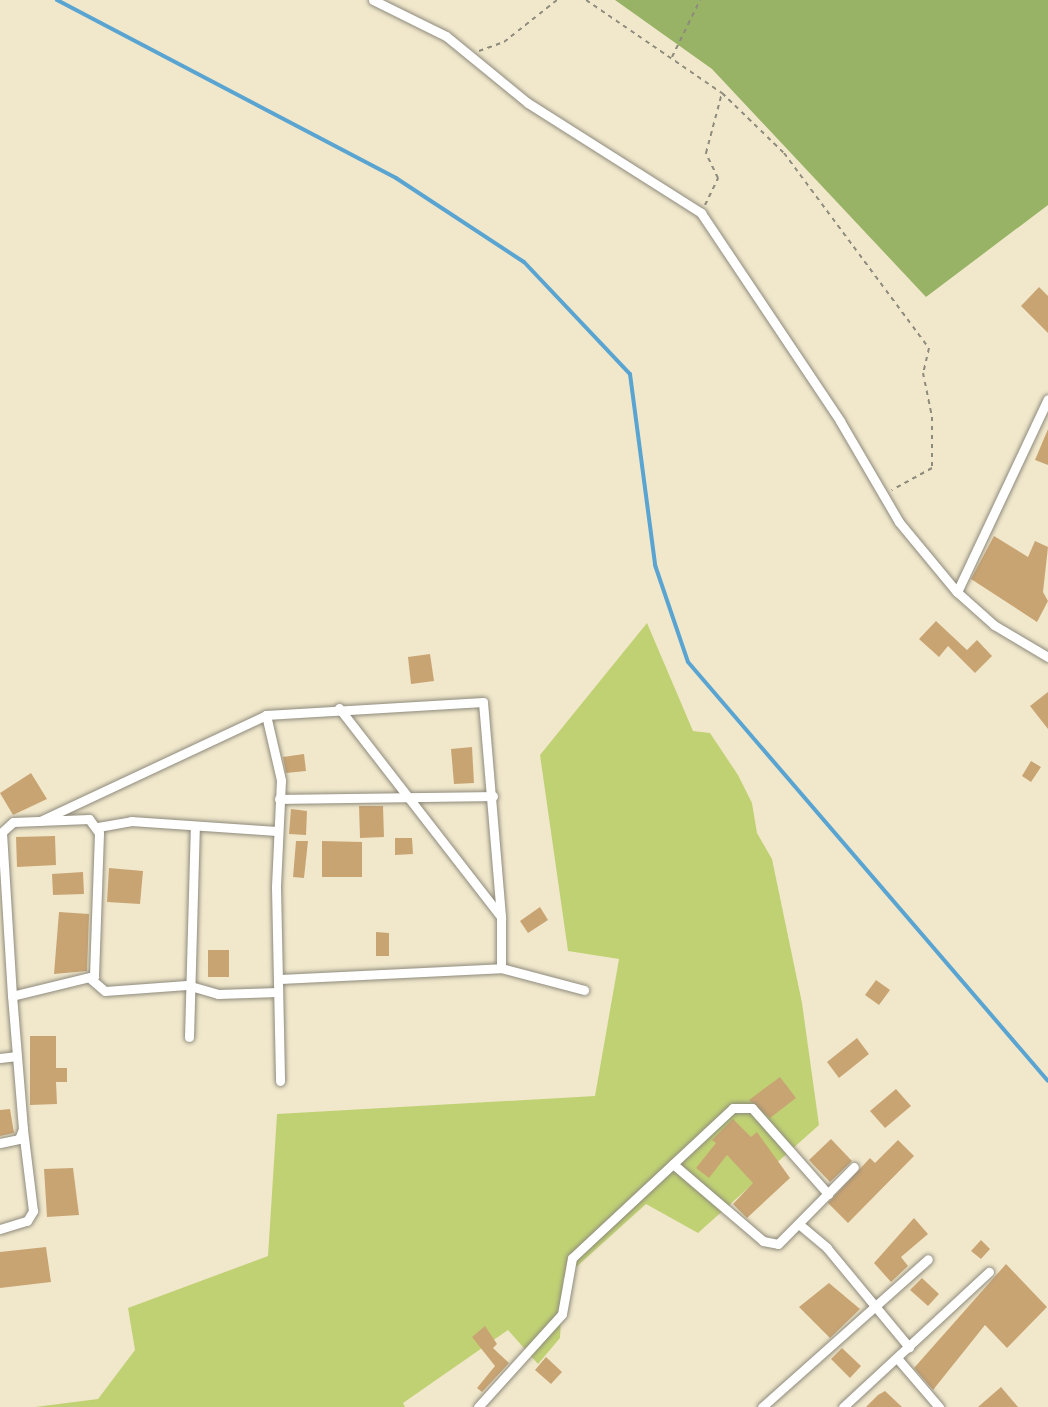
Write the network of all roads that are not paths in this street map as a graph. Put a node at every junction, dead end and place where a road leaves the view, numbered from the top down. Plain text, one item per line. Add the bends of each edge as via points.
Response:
1 (373, 0) edge
2 (1048, 399) edge
3 (957, 592) junction
4 (1048, 657) edge
5 (339, 708) junction
6 (266, 715) junction
7 (493, 796) junction
8 (406, 798) junction
9 (279, 799) junction
10 (40, 821) junction
11 (98, 827) junction
12 (195, 827) junction
13 (278, 831) junction
14 (1, 842) edge
15 (501, 917) junction
16 (10, 960) junction
17 (0, 962) edge
18 (501, 968) junction
19 (91, 979) junction
20 (280, 979) junction
21 (187, 986) junction
22 (584, 990) dead end
23 (278, 992) junction
24 (12, 996) junction
25 (189, 1037) dead end
26 (17, 1056) junction
27 (0, 1058) edge
28 (280, 1081) dead end
29 (23, 1130) junction
30 (0, 1143) edge
31 (672, 1164) junction
32 (855, 1167) dead end
33 (828, 1194) junction
34 (800, 1226) junction
35 (0, 1228) edge
36 (928, 1259) dead end
37 (989, 1272) dead end
38 (877, 1308) junction
39 (909, 1347) junction
40 (897, 1358) junction
41 (478, 1407) edge
42 (762, 1407) edge
43 (843, 1407) edge
44 (939, 1407) edge

1 - 3 street via 470,54 550,118 701,213 840,421 881,496
2 - 3 street
3 - 4 street via 1011,639
5 - 6 street
5 - 7 street via 483,702
5 - 8 street
6 - 9 street
6 - 10 street
7 - 8 street
7 - 15 street
8 - 9 street
8 - 15 street
9 - 13 street
10 - 11 street via 89,819
10 - 14 street via 13,822 4,827
11 - 12 street via 131,821
11 - 19 street via 96,969
12 - 13 street
12 - 21 street via 194,941
13 - 20 street
14 - 16 street
15 - 18 street
16 - 17 street
16 - 24 street
18 - 20 street
18 - 22 street
19 - 21 street via 105,991
19 - 24 street
20 - 23 street
21 - 23 street via 218,994
21 - 25 street
23 - 28 street
24 - 26 street
26 - 27 street
26 - 29 street
29 - 30 street via 19,1139
29 - 35 street via 33,1211 27,1221
31 - 33 street via 724,1115 752,1108
31 - 34 street via 763,1241 778,1244
31 - 41 street via 572,1258 557,1321
32 - 33 street
33 - 34 street
34 - 38 street
36 - 38 street
37 - 39 street
38 - 39 street
38 - 42 street
39 - 40 street
40 - 43 street
40 - 44 street

